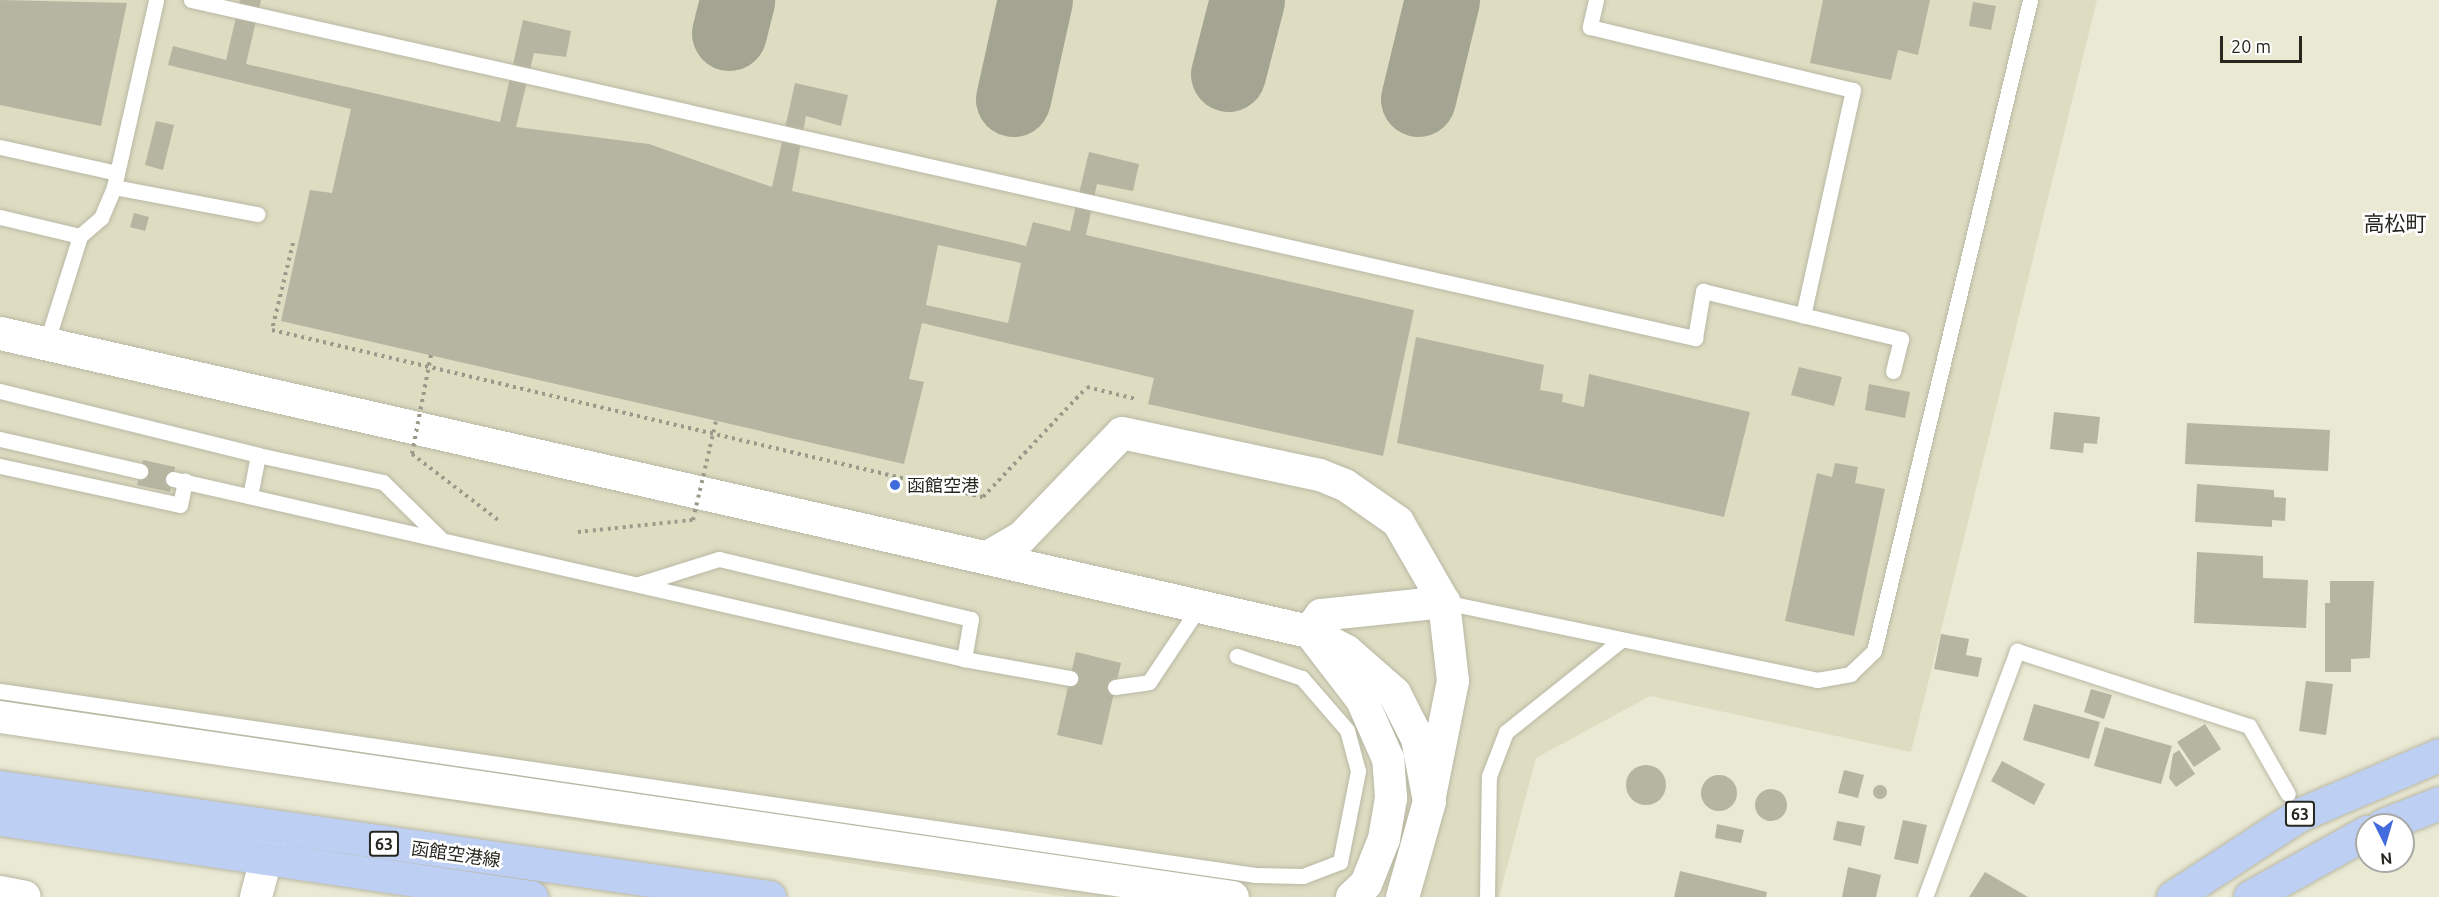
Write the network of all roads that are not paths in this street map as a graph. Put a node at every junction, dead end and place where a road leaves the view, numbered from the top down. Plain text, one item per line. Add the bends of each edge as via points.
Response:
1 (156, 0) edge
2 (191, 0) edge
3 (1596, 0) edge
4 (2030, 0) edge
5 (0, 147) edge
6 (116, 180) junction
7 (257, 214) dead end
8 (0, 217) edge
9 (80, 236) junction
10 (1803, 316) junction
11 (0, 333) edge
12 (47, 341) junction
13 (1893, 371) dead end
14 (0, 391) edge
15 (0, 439) edge
16 (258, 455) junction
17 (0, 466) edge
18 (140, 471) dead end
19 (250, 496) junction
20 (441, 539) junction
21 (989, 556) junction
22 (636, 585) junction
23 (1444, 602) junction
24 (1199, 607) junction
25 (1309, 631) junction
26 (1620, 641) junction
27 (1237, 656) dead end
28 (964, 658) junction
29 (1070, 678) dead end
30 (1115, 687) dead end
31 (0, 691) edge
32 (0, 717) edge
33 (2439, 755) edge
34 (0, 787) edge
35 (2289, 794) dead end
36 (1429, 801) junction
37 (2439, 802) edge
38 (2412, 813) edge
39 (0, 819) edge
40 (274, 828) junction
41 (2355, 839) edge
42 (267, 860) junction
43 (0, 892) edge
44 (25, 897) edge
45 (256, 897) edge
46 (531, 897) edge
47 (769, 897) edge
48 (1233, 897) edge
49 (1352, 897) edge
50 (1402, 897) edge
51 (1487, 897) edge
52 (1925, 897) edge
53 (2174, 897) edge
54 (2250, 897) edge

1 - 6 lane
2 - 10 lane via 1695,338 1702,291
3 - 10 lane via 1590,27 1853,90
4 - 26 lane via 1874,651 1850,674 1817,680
5 - 6 lane
6 - 7 lane
6 - 9 lane via 101,218
8 - 9 lane
9 - 12 lane
10 - 13 lane via 1901,339
11 - 12 street
12 - 21 street
14 - 16 lane
15 - 18 lane
16 - 19 lane
16 - 20 lane via 383,482
17 - 19 lane via 180,505 179,480
19 - 20 lane
20 - 22 lane
21 - 23 street via 1022,537 1122,433 1320,475 1345,485 1398,522
21 - 24 street
22 - 28 lane
22 - 28 lane via 719,559 970,619
23 - 25 street via 1321,615
23 - 26 lane
23 - 36 street via 1453,681
24 - 25 street
24 - 30 lane via 1149,682
25 - 36 street via 1346,651 1394,693 1417,738
25 - 49 street via 1362,700 1388,759 1391,798 1383,839 1366,884
26 - 51 lane via 1506,732 1489,776
27 - 31 lane via 1302,678 1347,730 1358,771 1340,862 1303,876 1255,875
28 - 29 lane
32 - 48 street
33 - 53 main road, 63 via 2299,815
34 - 40 main road, 函館空港線 / 63
35 - 52 lane via 2249,726 2017,651
36 - 50 street
37 - 38 main road
39 - 42 main road, 函館空港線 / 63
40 - 42 street
40 - 47 main road, 函館空港線 / 63
41 - 54 main road
42 - 45 street
42 - 46 main road, 函館空港線 / 63
43 - 44 street

